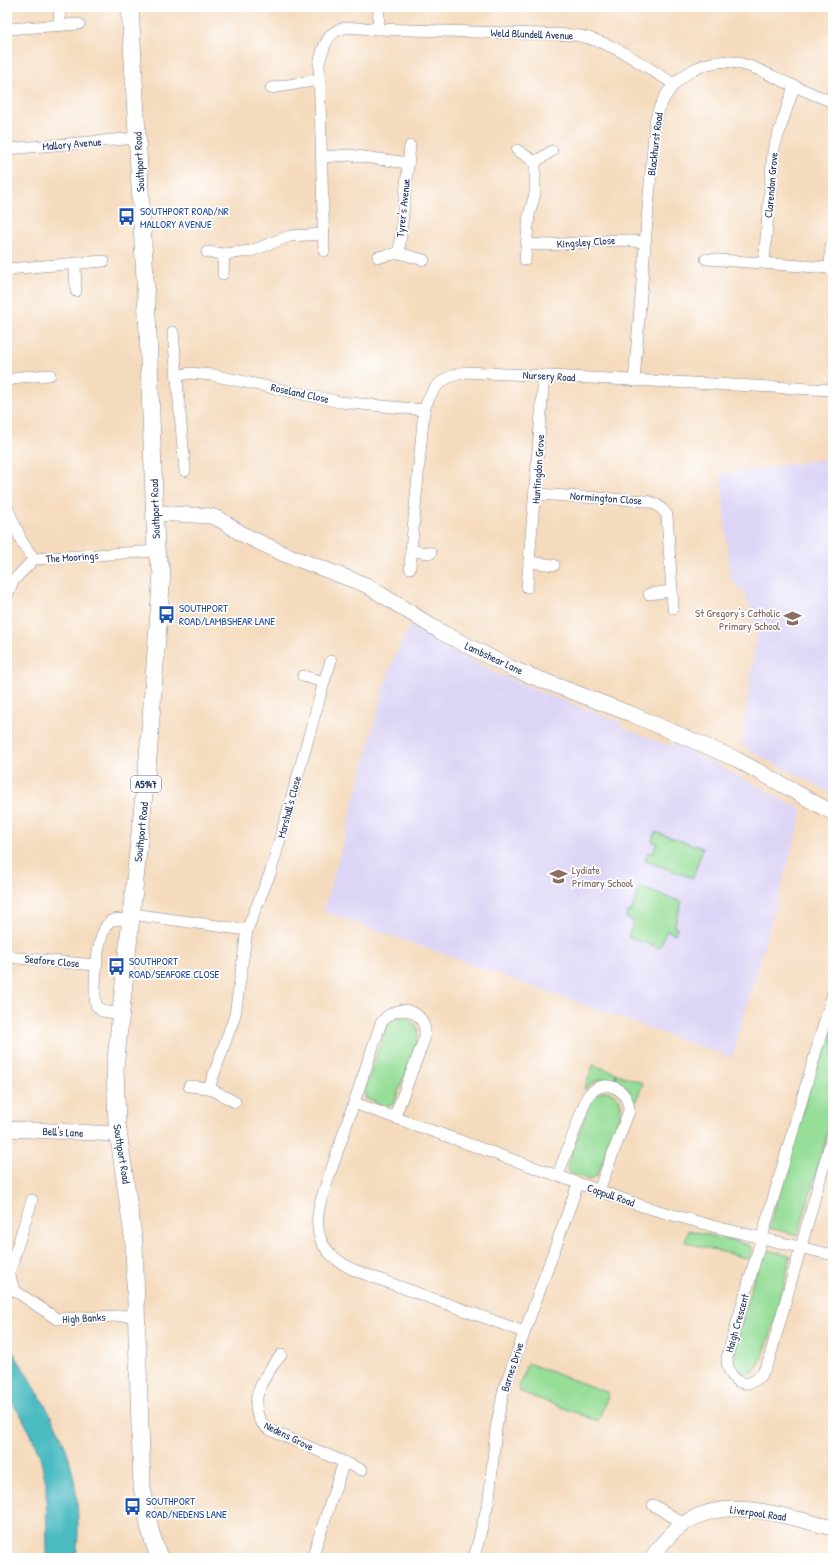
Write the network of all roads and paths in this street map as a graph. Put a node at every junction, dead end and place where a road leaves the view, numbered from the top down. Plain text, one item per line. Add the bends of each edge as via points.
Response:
1 (59, 7) edge
2 (130, 7) edge
3 (379, 7) edge
4 (79, 24) dead end
5 (60, 26) junction
6 (378, 29) junction
7 (7, 30) edge
8 (318, 80) junction
9 (674, 84) junction
10 (794, 86) junction
11 (271, 88) dead end
12 (833, 102) edge
13 (138, 138) junction
14 (410, 146) dead end
15 (7, 149) edge
16 (517, 150) dead end
17 (552, 151) dead end
18 (322, 157) junction
19 (535, 162) junction
20 (408, 163) junction
21 (324, 234) junction
22 (645, 242) junction
23 (527, 244) junction
24 (831, 247) dead end
25 (207, 252) dead end
26 (324, 252) dead end
27 (398, 253) junction
28 (224, 254) junction
29 (378, 257) dead end
30 (706, 259) dead end
31 (424, 260) dead end
32 (525, 260) dead end
33 (104, 261) dead end
34 (75, 263) junction
35 (764, 263) junction
36 (832, 268) edge
37 (7, 269) edge
38 (224, 274) dead end
39 (76, 290) dead end
40 (173, 332) dead end
41 (50, 375) dead end
42 (176, 376) junction
43 (544, 376) junction
44 (7, 381) edge
45 (634, 381) junction
46 (833, 390) edge
47 (424, 410) junction
48 (185, 472) dead end
49 (536, 494) junction
50 (7, 507) edge
51 (156, 513) junction
52 (156, 551) junction
53 (411, 551) junction
54 (431, 553) dead end
55 (34, 559) junction
56 (529, 562) junction
57 (554, 565) dead end
58 (410, 568) dead end
59 (527, 587) dead end
60 (672, 591) junction
61 (649, 594) dead end
62 (7, 596) edge
63 (673, 608) dead end
64 (330, 661) dead end
65 (303, 676) dead end
66 (324, 682) junction
67 (833, 813) edge
68 (132, 917) junction
69 (247, 930) junction
70 (7, 957) edge
71 (96, 965) junction
72 (833, 993) edge
73 (122, 1014) junction
74 (189, 1086) dead end
75 (209, 1088) junction
76 (235, 1102) dead end
77 (354, 1103) junction
78 (395, 1116) junction
79 (7, 1129) edge
80 (833, 1133) edge
81 (118, 1134) junction
82 (558, 1175) junction
83 (578, 1184) junction
84 (599, 1190) junction
85 (32, 1200) dead end
86 (762, 1237) junction
87 (800, 1248) junction
88 (833, 1256) edge
89 (137, 1315) junction
90 (524, 1332) junction
91 (281, 1355) dead end
92 (344, 1462) junction
93 (362, 1470) dead end
94 (653, 1505) dead end
95 (682, 1524) junction
96 (833, 1528) edge
97 (159, 1558) edge
98 (312, 1558) edge
99 (474, 1558) edge
100 (652, 1558) edge

1 - 5 street
2 - 13 main road, Southport Road / A5147
3 - 6 street
4 - 5 street
5 - 7 street
6 - 8 street, Weld Blundell Avenue via 337,29 322,52
6 - 9 street, Weld Blundell Avenue via 575,35 593,38 626,53
8 - 11 street
8 - 18 street, Weld Blundell Avenue
9 - 10 street, Blackhurst Road via 694,69 707,63 722,61 753,67
9 - 22 street, Blackhurst Road via 664,98 655,122
10 - 12 street, Blackhurst Road
10 - 35 street, Clarendon Grove via 773,151
13 - 15 street, Mallory Avenue
13 - 51 main road, Southport Road / A5147
14 - 20 street, Tyrer's Avenue
16 - 19 street
17 - 19 street
18 - 20 street, Tyrer's Avenue via 349,155
18 - 21 street, Weld Blundell Avenue
19 - 23 street via 535,194 529,215
20 - 27 street, Tyrer's Avenue
21 - 26 street, Weld Blundell Avenue
21 - 28 street via 290,236 251,251
22 - 23 street, Kingsley Close via 617,240
22 - 45 street, Blackhurst Road
23 - 32 street
24 - 36 street
25 - 28 street
27 - 29 street, Tyrer's Avenue
27 - 31 street, Tyrer's Avenue
28 - 38 street
30 - 35 street
33 - 34 street
34 - 37 street
34 - 39 street
35 - 36 street
40 - 42 street
41 - 44 street via 20,377
42 - 47 street, Roseland Close via 190,373 212,375 340,402
42 - 48 street
43 - 45 street, Nursery Road
43 - 47 street, Nursery Road via 466,372 454,375 444,379 435,388
43 - 49 street, Huntingdon Grove
45 - 46 street, Nursery Road
47 - 53 street, Nursery Road
49 - 56 street, Huntingdon Grove
49 - 60 street, Normington Close via 646,501 658,505 667,515
50 - 55 street via 22,542
51 - 52 main road, Southport Road / A5147
51 - 67 street, Lambshear Lane via 204,515 220,520 277,552 366,585 441,632 507,666 631,714 736,759
52 - 55 street, The Moorings
52 - 68 main road, Southport Road / A5147 via 162,572 148,758
53 - 54 street
53 - 58 street, Nursery Road
55 - 62 street, The Moorings via 13,581
56 - 57 street
56 - 59 street, Huntingdon Grove
60 - 61 street
60 - 63 street, Normington Close
64 - 66 street, Marshall's Close
65 - 66 street
66 - 69 street, Marshall's Close via 271,871
68 - 69 street
68 - 71 street via 109,922 103,932
68 - 73 main road, Southport Road / A5147
69 - 75 street, Marshall's Close via 236,1014
70 - 71 street, Seafore Close
71 - 73 street via 96,1005 102,1011
72 - 86 street, Haigh Crescent
73 - 81 main road, Southport Road / A5147 via 116,1068
74 - 75 street
75 - 76 street
77 - 78 street, Coppull Road
77 - 78 street via 385,1018 396,1010 410,1011 420,1019 425,1037
77 - 90 street via 318,1212 318,1231 326,1249 342,1264 354,1270
78 - 82 street, Coppull Road
79 - 81 street, Bell's Lane
80 - 87 street, Haigh Crescent
81 - 89 main road, Southport Road / A5147 via 134,1242
82 - 83 street, Coppull Road
82 - 84 street via 587,1097 598,1087 614,1086 626,1096 629,1111
83 - 84 street, Coppull Road
83 - 90 street, Barnes Drive
84 - 86 street, Coppull Road via 716,1227
85 - 89 street, High Banks via 9,1273 14,1290 57,1319
86 - 87 street, Coppull Road
86 - 87 street, Haigh Crescent via 727,1356 726,1366 730,1375 737,1381 752,1382 759,1377 768,1360
87 - 88 street, Coppull Road
89 - 97 main road, Southport Road / A5147 via 142,1487 150,1530
90 - 99 street, Barnes Drive via 500,1406 489,1499
91 - 92 street, Nedens Grove via 269,1369 259,1391 255,1409 257,1416 268,1429
92 - 93 street, Nedens Grove
92 - 98 street
94 - 95 street
95 - 96 street, Liverpool Road via 716,1509 733,1508 776,1514
95 - 100 street, Liverpool Road

